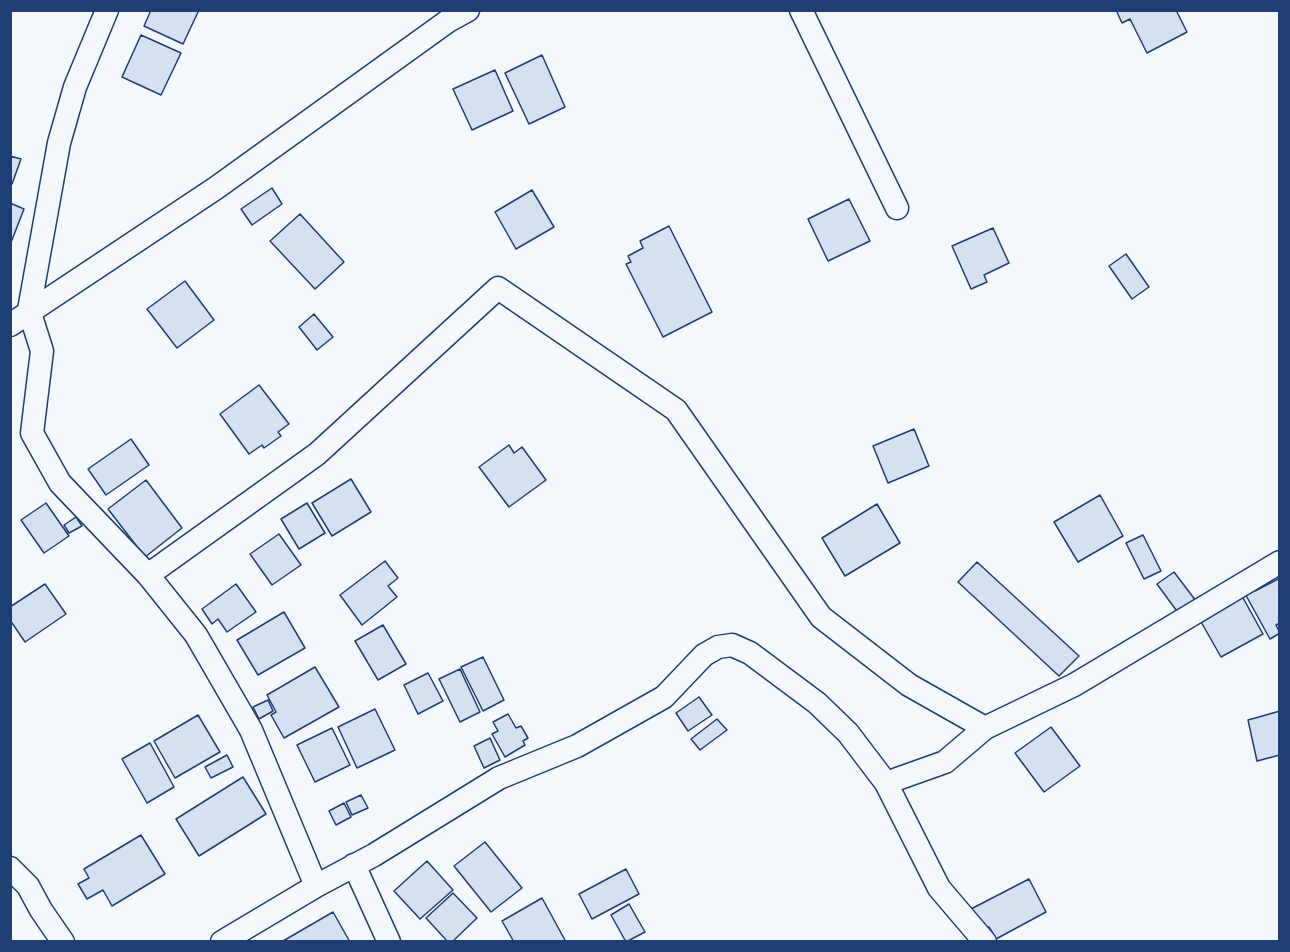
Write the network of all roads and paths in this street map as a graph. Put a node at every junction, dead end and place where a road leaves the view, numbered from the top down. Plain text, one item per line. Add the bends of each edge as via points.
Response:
1 (107, 10) edge
2 (468, 10) edge
3 (801, 10) edge
4 (897, 208) dead end
5 (30, 310) junction
6 (10, 325) edge
7 (1280, 562) edge
8 (148, 575) junction
9 (985, 728) junction
10 (886, 783) junction
11 (354, 865) junction
12 (10, 868) edge
13 (316, 885) junction
14 (63, 942) edge
15 (222, 942) edge
16 (389, 942) edge
17 (985, 942) edge

1 - 5 street via 75,87 59,143
2 - 5 street via 216,188
3 - 4 street
5 - 6 street
5 - 8 street via 42,351 32,433 60,483
7 - 9 street via 1074,685
8 - 9 street via 317,454 498,288 676,410 820,617 909,685
8 - 13 street via 196,635 251,730
9 - 10 street via 945,762
10 - 11 street via 848,733 817,703 750,653 732,645 718,647 704,655 664,697 577,746 499,778
10 - 17 street via 939,888
11 - 13 street
11 - 16 street
12 - 14 street via 28,886
13 - 15 street

